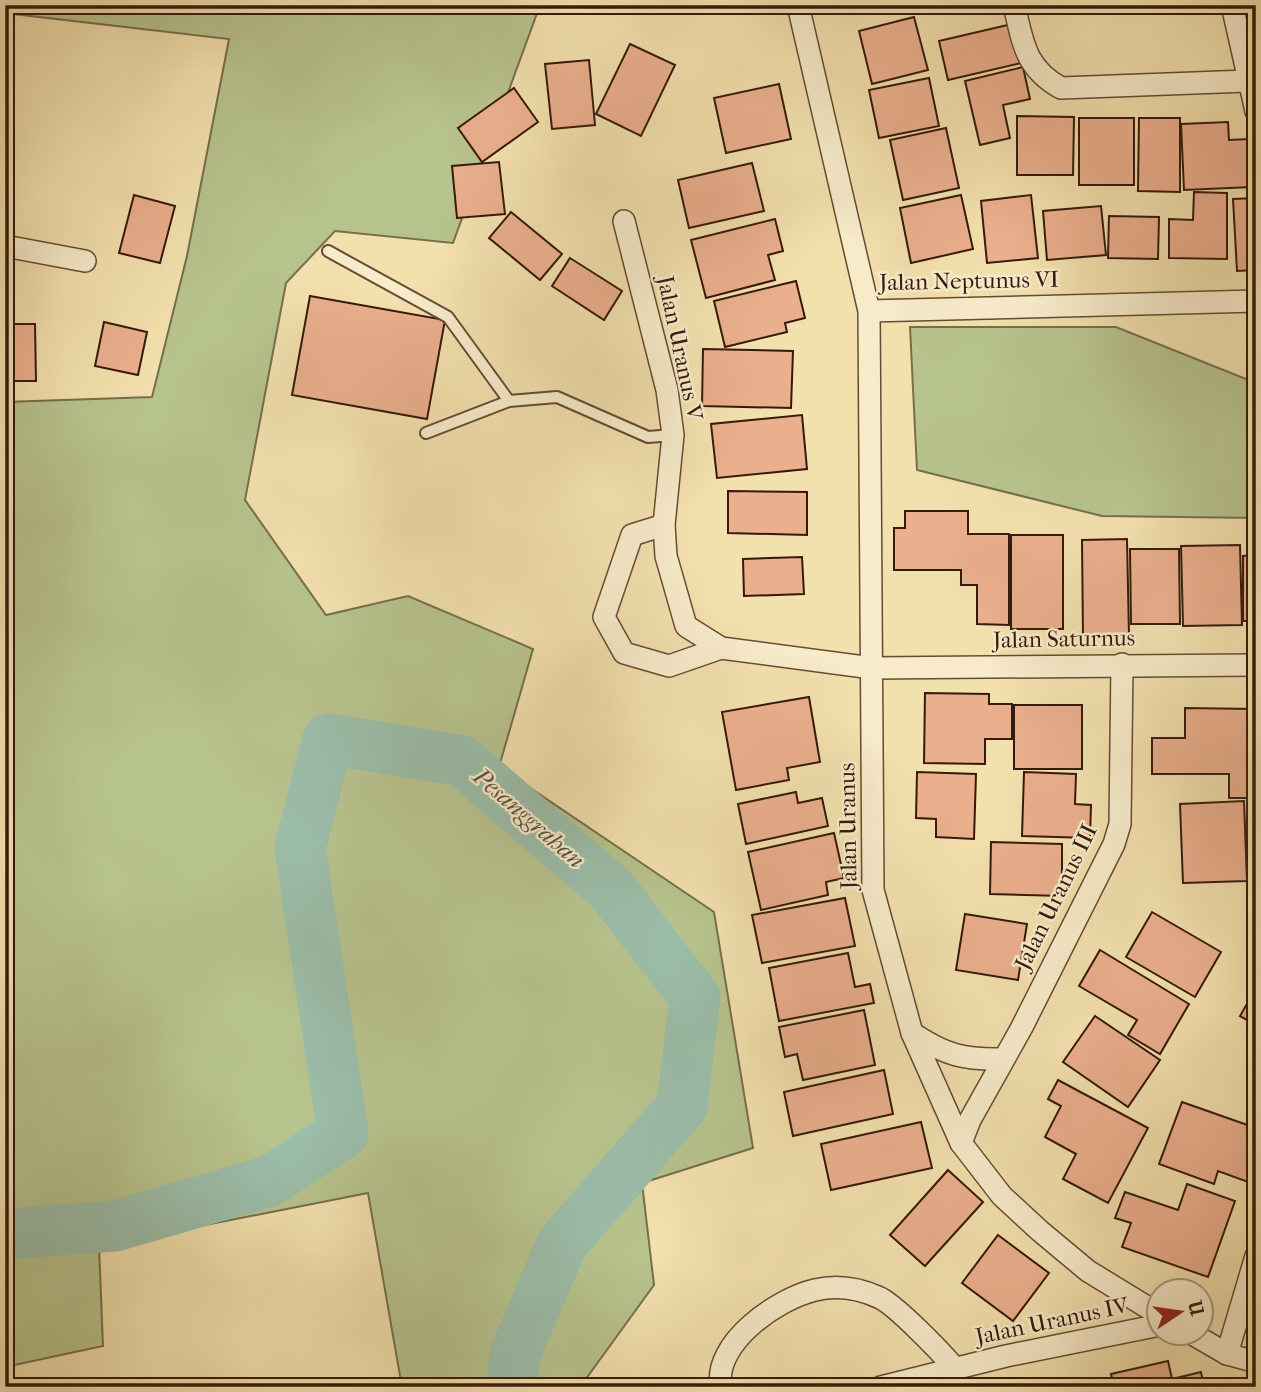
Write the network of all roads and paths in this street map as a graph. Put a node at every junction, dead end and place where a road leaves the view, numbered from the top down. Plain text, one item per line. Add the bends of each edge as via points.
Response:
1 (798, 5) edge
2 (1014, 5) edge
3 (1232, 5) edge
4 (1247, 81) junction
5 (1256, 111) edge
6 (624, 221) dead end
7 (5, 246) edge
8 (328, 251) dead end
9 (85, 261) dead end
10 (1256, 301) edge
11 (869, 311) junction
12 (509, 401) junction
13 (426, 433) dead end
14 (673, 435) junction
15 (664, 525) junction
16 (721, 648) junction
17 (1122, 664) junction
18 (1256, 665) edge
19 (872, 668) junction
20 (912, 1033) junction
21 (1003, 1059) junction
22 (961, 1143) junction
23 (1256, 1256) edge
24 (1146, 1307) edge
25 (1146, 1328) edge
26 (1213, 1346) edge
27 (1227, 1354) junction
28 (1256, 1362) edge
29 (956, 1370) junction
30 (719, 1386) edge
31 (881, 1387) edge

1 - 11 street, Jalan Neptunus VI
2 - 4 street via 1032,64 1043,78 1061,88
3 - 4 street
4 - 5 street
6 - 14 street, Jalan Uranus V via 667,390
7 - 9 street
8 - 12 lane via 448,317
10 - 11 street, Jalan Neptunus VI
11 - 19 street, Jalan Uranus
12 - 13 lane
12 - 14 lane via 557,397 648,437
14 - 15 street, Jalan Uranus V
15 - 16 street, Jalan Uranus V via 666,556 686,626
15 - 16 street via 632,535 604,617 624,653 669,666
16 - 19 street, Jalan Uranus V
17 - 18 street, Jalan Saturnus
17 - 19 street, Jalan Saturnus
17 - 21 street, Jalan Uranus III via 1120,824 1114,844
19 - 20 street, Jalan Uranus via 873,890
20 - 21 street via 938,1050 969,1059
20 - 22 street, Jalan Uranus
21 - 22 street, Jalan Uranus III
22 - 24 street, Jalan Uranus via 1002,1196 1040,1231 1088,1272
23 - 27 street
25 - 29 street, Jalan Uranus IV
26 - 27 street
27 - 28 street
29 - 30 street via 881,1297 848,1287 814,1290 756,1319 729,1348
29 - 31 street, Jalan Uranus IV

